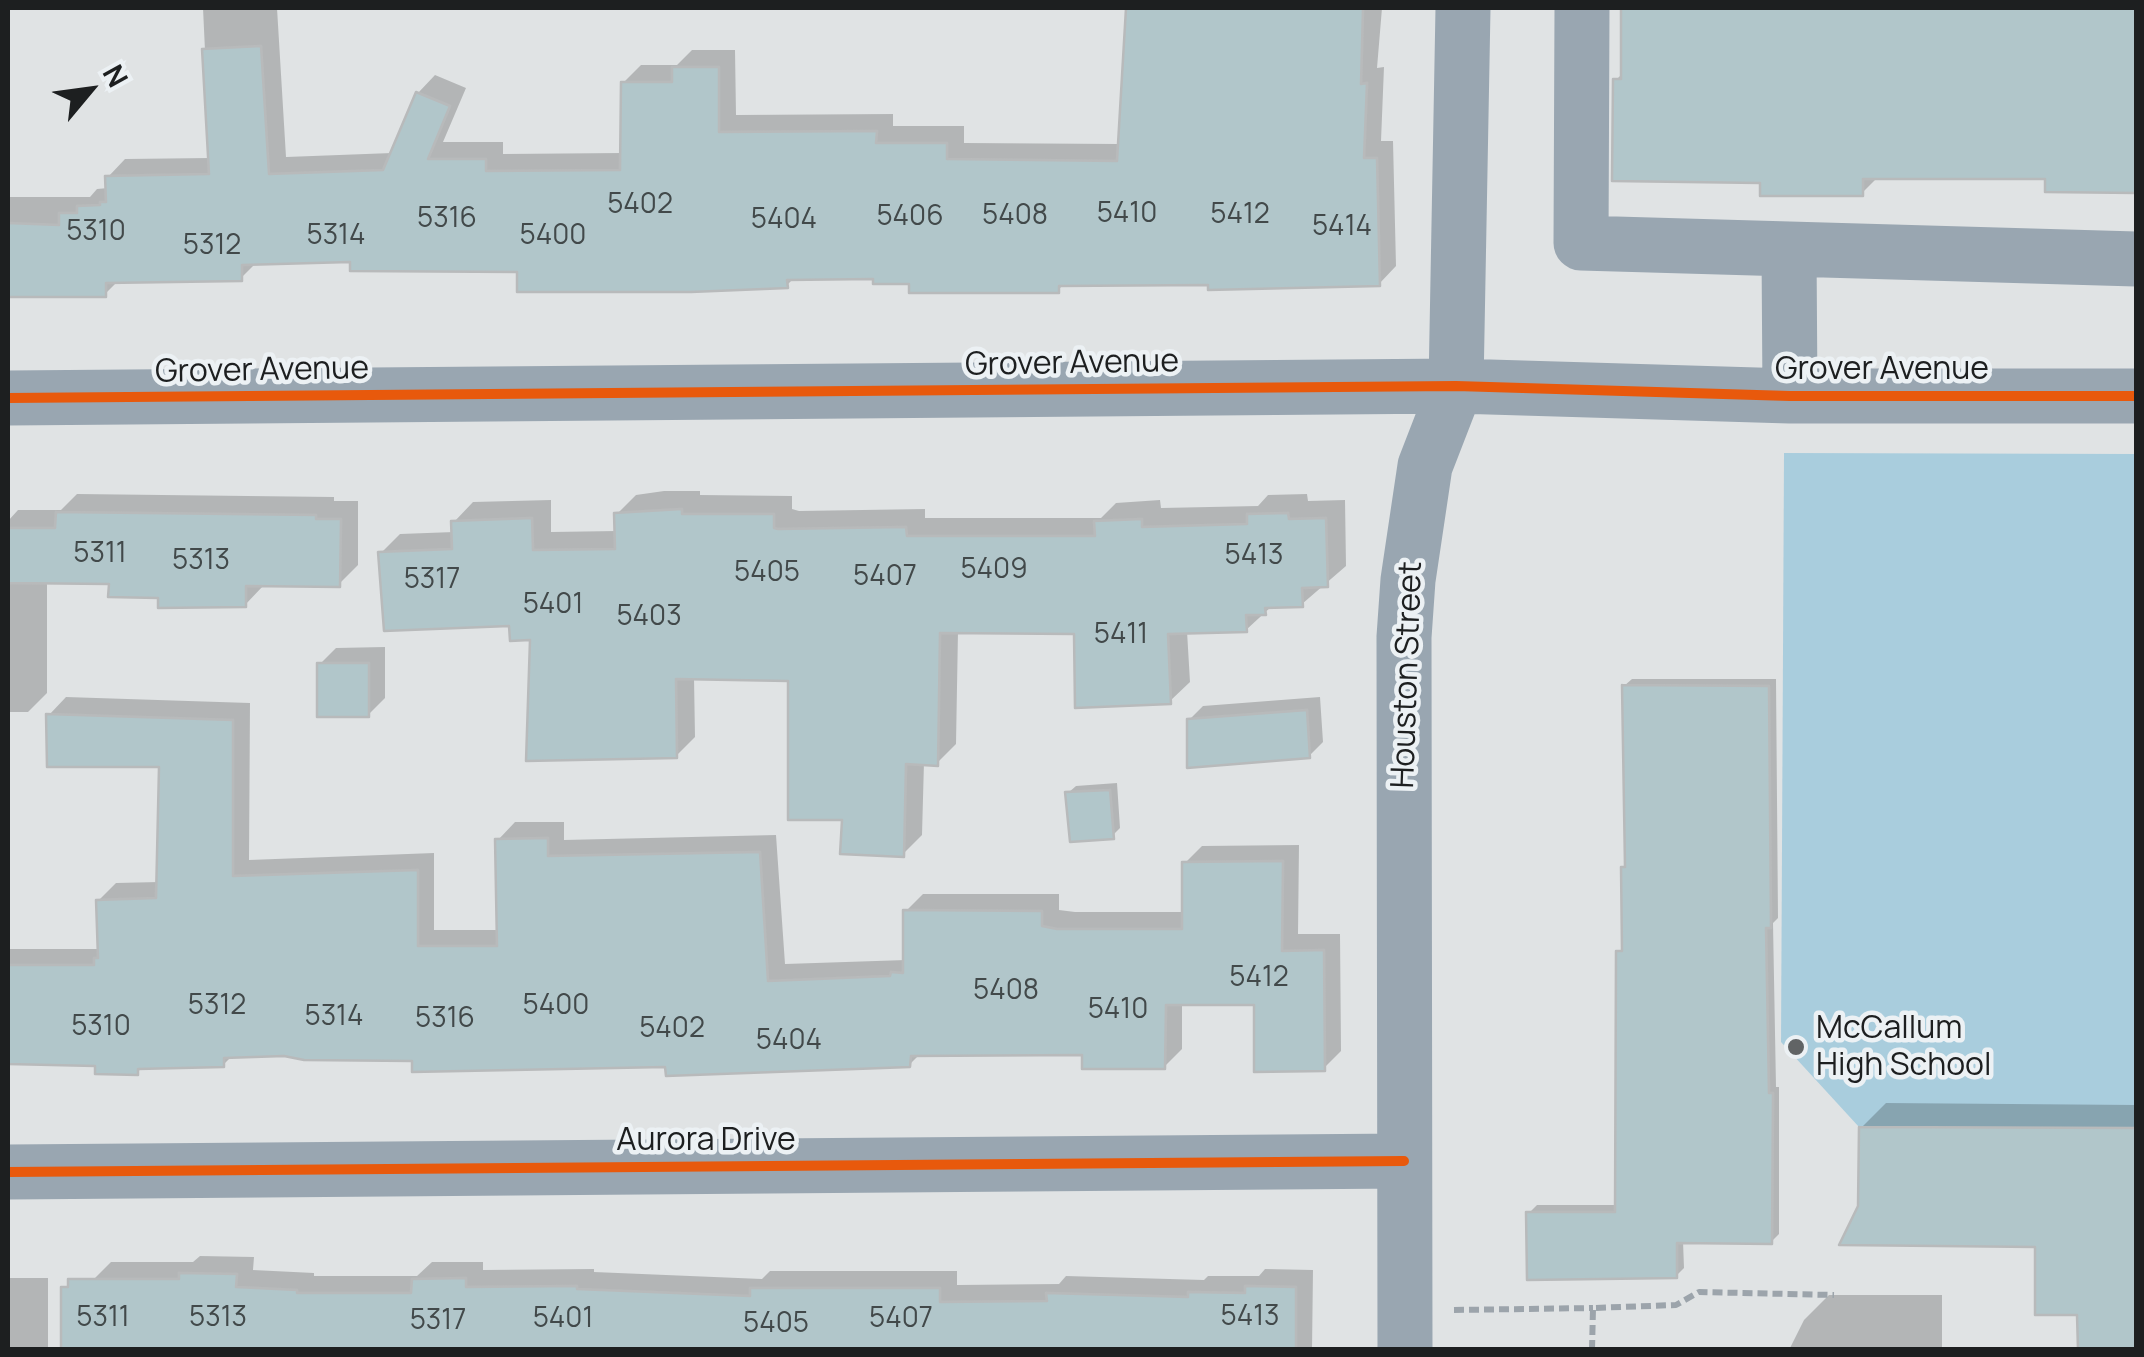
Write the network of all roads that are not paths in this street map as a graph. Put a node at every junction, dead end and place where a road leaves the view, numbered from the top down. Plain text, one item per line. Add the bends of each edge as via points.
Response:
1 (1463, 8) edge
2 (1582, 8) edge
3 (1789, 249) junction
4 (2136, 259) edge
5 (1456, 386) junction
6 (1790, 396) junction
7 (2136, 396) edge
8 (8, 398) edge
9 (1404, 1161) junction
10 (8, 1172) edge
11 (1405, 1350) edge

1 - 5 street, Houston Street
2 - 3 street via 1581,244
3 - 4 street
3 - 6 street
5 - 6 street, Grover Avenue
5 - 8 street, Grover Avenue
5 - 9 street, Houston Street via 1425,466 1404,637
6 - 7 street, Grover Avenue
9 - 10 street, Aurora Drive
9 - 11 street, Houston Street

